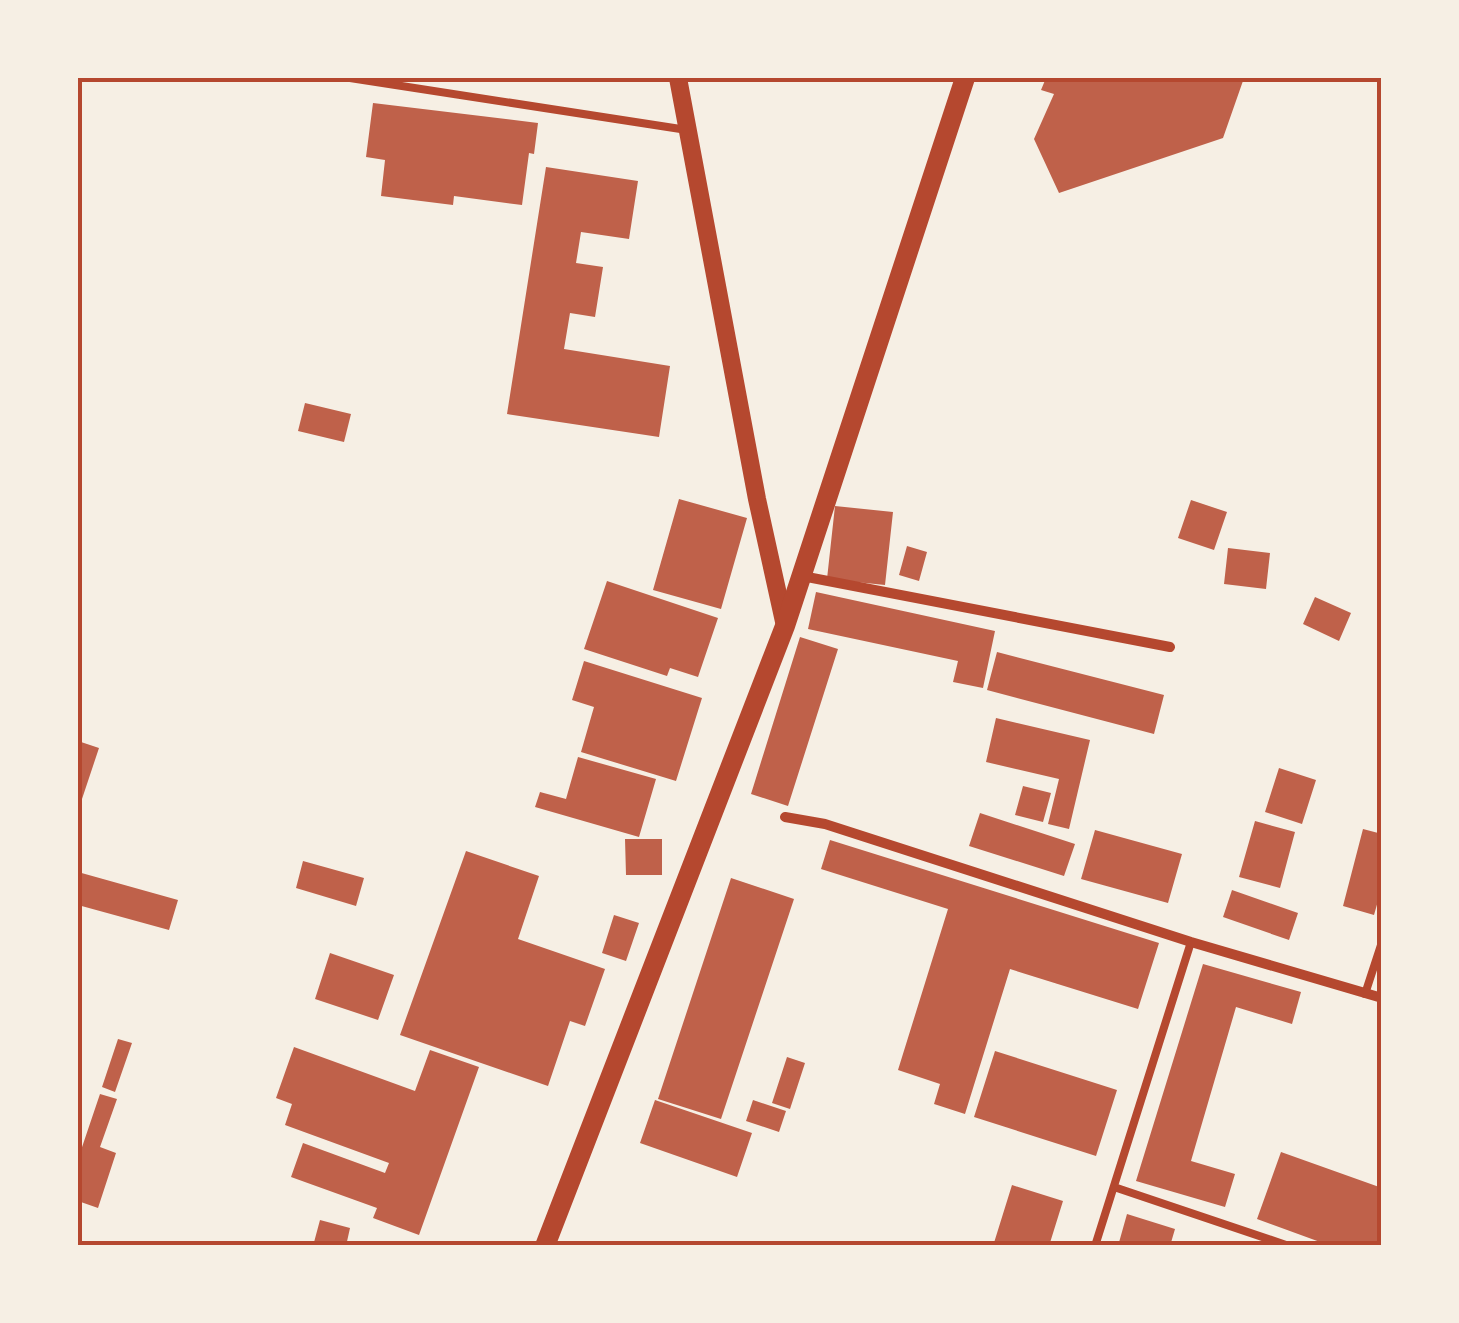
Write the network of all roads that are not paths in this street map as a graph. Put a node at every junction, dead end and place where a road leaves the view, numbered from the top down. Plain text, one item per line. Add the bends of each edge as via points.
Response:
1 (350, 78) edge
2 (678, 78) edge
3 (965, 78) edge
4 (687, 130) junction
5 (802, 576) junction
6 (785, 626) junction
7 (1170, 648) dead end
8 (785, 817) dead end
9 (1191, 942) junction
10 (1382, 942) edge
11 (1366, 994) junction
12 (1382, 998) edge
13 (1114, 1187) junction
14 (545, 1246) edge
15 (1095, 1246) edge
16 (1288, 1246) edge

1 - 4 lane
2 - 4 street
3 - 5 main road
4 - 6 street
5 - 6 main road
5 - 7 street
6 - 14 main road
8 - 9 street via 825,824
9 - 11 street
9 - 13 lane
10 - 11 lane
11 - 12 street
13 - 15 lane
13 - 16 lane

